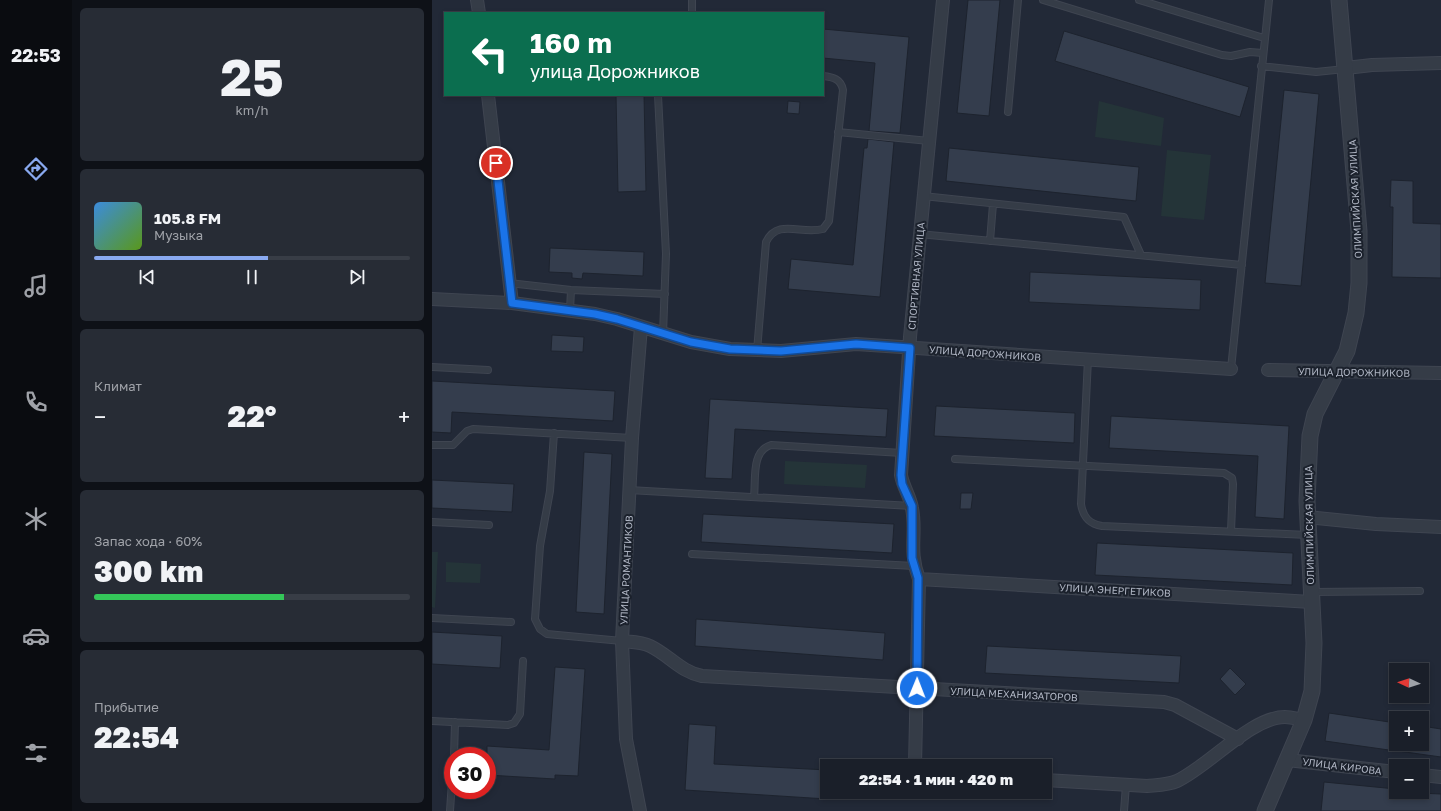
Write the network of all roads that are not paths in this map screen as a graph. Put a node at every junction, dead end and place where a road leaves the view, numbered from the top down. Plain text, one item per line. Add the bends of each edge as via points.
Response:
1 (477, 0) edge
2 (692, 0) edge
3 (943, 0) edge
4 (1018, 0) edge
5 (1042, 0) edge
6 (1139, 0) edge
7 (1268, 0) edge
8 (1339, 0) edge
9 (479, 12) edge
10 (692, 12) edge
11 (1264, 38) junction
12 (1263, 54) junction
13 (1441, 63) edge
14 (1261, 66) junction
15 (1346, 68) junction
16 (824, 76) edge
17 (488, 96) edge
18 (658, 96) edge
19 (1008, 112) dead end
20 (838, 132) junction
21 (929, 141) junction
22 (924, 196) junction
23 (993, 204) junction
24 (919, 234) junction
25 (990, 241) junction
26 (1141, 255) junction
27 (1242, 266) junction
28 (509, 283) junction
29 (571, 290) junction
30 (665, 294) junction
31 (432, 299) edge
32 (512, 303) junction
33 (570, 310) junction
34 (642, 327) junction
35 (663, 334) junction
36 (910, 348) junction
37 (757, 351) junction
38 (1088, 360) junction
39 (432, 367) edge
40 (1231, 369) joint
41 (488, 370) dead end
42 (1268, 370) dead end
43 (1336, 372) junction
44 (1441, 373) edge
45 (554, 433) junction
46 (632, 438) junction
47 (432, 445) edge
48 (902, 453) junction
49 (955, 459) dead end
50 (1083, 466) junction
51 (629, 490) junction
52 (754, 497) junction
53 (912, 506) junction
54 (1308, 517) junction
55 (432, 522) edge
56 (489, 525) dead end
57 (1441, 527) edge
58 (1231, 531) junction
59 (1308, 534) junction
60 (692, 554) dead end
61 (914, 566) junction
62 (918, 578) junction
63 (1420, 591) dead end
64 (1311, 597) junction
65 (432, 618) edge
66 (511, 622) dead end
67 (622, 641) junction
68 (523, 661) dead end
69 (917, 688) junction
70 (1304, 720) junction
71 (432, 721) edge
72 (456, 722) junction
73 (1238, 739) junction
74 (455, 747) edge
75 (915, 759) edge
76 (1287, 760) junction
77 (1389, 771) edge
78 (1429, 776) edge
79 (1441, 777) edge
80 (1052, 780) edge
81 (1126, 785) junction
82 (451, 799) edge
83 (450, 811) edge
84 (640, 811) edge
85 (1124, 811) edge
86 (1265, 811) edge

1 - 9 street
2 - 10 lane
3 - 21 street, СПОРТИВНАЯ УЛИЦА
4 - 19 lane
5 - 12 lane via 1222,55 1250,52
6 - 11 lane
7 - 11 lane
8 - 15 street, ОЛИМПИЙСКАЯ УЛИЦА
11 - 12 lane
12 - 14 lane
13 - 15 street via 1372,64
14 - 15 lane via 1316,72
14 - 27 lane
15 - 43 street, ОЛИМПИЙСКАЯ УЛИЦА via 1358,208 1359,283 1351,336
16 - 20 lane via 832,77 842,84
17 - 28 street
18 - 30 lane via 666,254
20 - 21 lane
20 - 37 lane via 829,220 823,230 780,229 771,233 766,242
21 - 22 street, СПОРТИВНАЯ УЛИЦА
22 - 23 lane
22 - 24 street, СПОРТИВНАЯ УЛИЦА
23 - 25 lane
23 - 26 lane via 1124,218
24 - 25 lane
24 - 36 street, СПОРТИВНАЯ УЛИЦА
25 - 26 lane
26 - 27 lane
27 - 40 lane
28 - 29 lane
28 - 32 street
29 - 30 lane
29 - 33 lane
30 - 35 lane
31 - 32 street, УЛИЦА ДОРОЖНИКОВ
32 - 33 street, УЛИЦА ДОРОЖНИКОВ
33 - 34 street, УЛИЦА ДОРОЖНИКОВ via 617,319
34 - 35 street, УЛИЦА ДОРОЖНИКОВ
34 - 46 street, УЛИЦА РОМАНТИКОВ
35 - 37 street, УЛИЦА ДОРОЖНИКОВ via 711,346
36 - 37 street, УЛИЦА ДОРОЖНИКОВ via 856,344
36 - 38 street, УЛИЦА ДОРОЖНИКОВ
36 - 48 street, СПОРТИВНАЯ УЛИЦА
38 - 40 street, УЛИЦА ДОРОЖНИКОВ
38 - 50 lane
39 - 41 lane
42 - 43 street, УЛИЦА ДОРОЖНИКОВ
43 - 44 street, УЛИЦА ДОРОЖНИКОВ
43 - 54 street, ОЛИМПИЙСКАЯ УЛИЦА via 1315,414 1310,436 1307,467
45 - 46 lane
45 - 47 lane via 473,430 467,431 453,445
45 - 67 lane via 550,490 540,546 535,619 540,629 547,634
46 - 51 street, УЛИЦА РОМАНТИКОВ
48 - 52 lane via 771,445 764,447 757,458
48 - 53 street, СПОРТИВНАЯ УЛИЦА via 902,484
49 - 50 lane
50 - 58 lane via 1082,512 1093,524
50 - 58 lane via 1224,473 1233,484
51 - 52 lane
51 - 67 street, УЛИЦА РОМАНТИКОВ
52 - 53 lane
53 - 61 street, СПОРТИВНАЯ УЛИЦА
54 - 57 street
54 - 59 street, ОЛИМПИЙСКАЯ УЛИЦА
55 - 56 lane
58 - 59 lane
59 - 64 street, ОЛИМПИЙСКАЯ УЛИЦА
60 - 61 lane
61 - 62 street, СПОРТИВНАЯ УЛИЦА
62 - 64 street, УЛИЦА ЭНЕРГЕТИКОВ
62 - 69 street, СПОРТИВНАЯ УЛИЦА
63 - 64 lane
64 - 70 street, ОЛИМПИЙСКАЯ УЛИЦА via 1314,667 1310,703
65 - 66 lane
67 - 69 street, УЛИЦА МЕХАНИЗАТОРОВ via 651,646 686,670 702,676
67 - 84 street, УЛИЦА РОМАНТИКОВ via 626,739
68 - 72 lane via 520,714 514,723 508,725
69 - 73 street, УЛИЦА МЕХАНИЗАТОРОВ via 1164,702 1176,705
69 - 75 street, СПОРТИВНАЯ УЛИЦА
70 - 73 street via 1286,717 1274,719
70 - 76 street, ОЛИМПИЙСКАЯ УЛИЦА
71 - 72 lane
72 - 74 lane
73 - 81 street via 1176,782 1163,785
76 - 77 street, УЛИЦА КИРОВА
76 - 86 street, ОЛИМПИЙСКАЯ УЛИЦА
78 - 79 street
80 - 81 street
81 - 85 lane
82 - 83 lane

